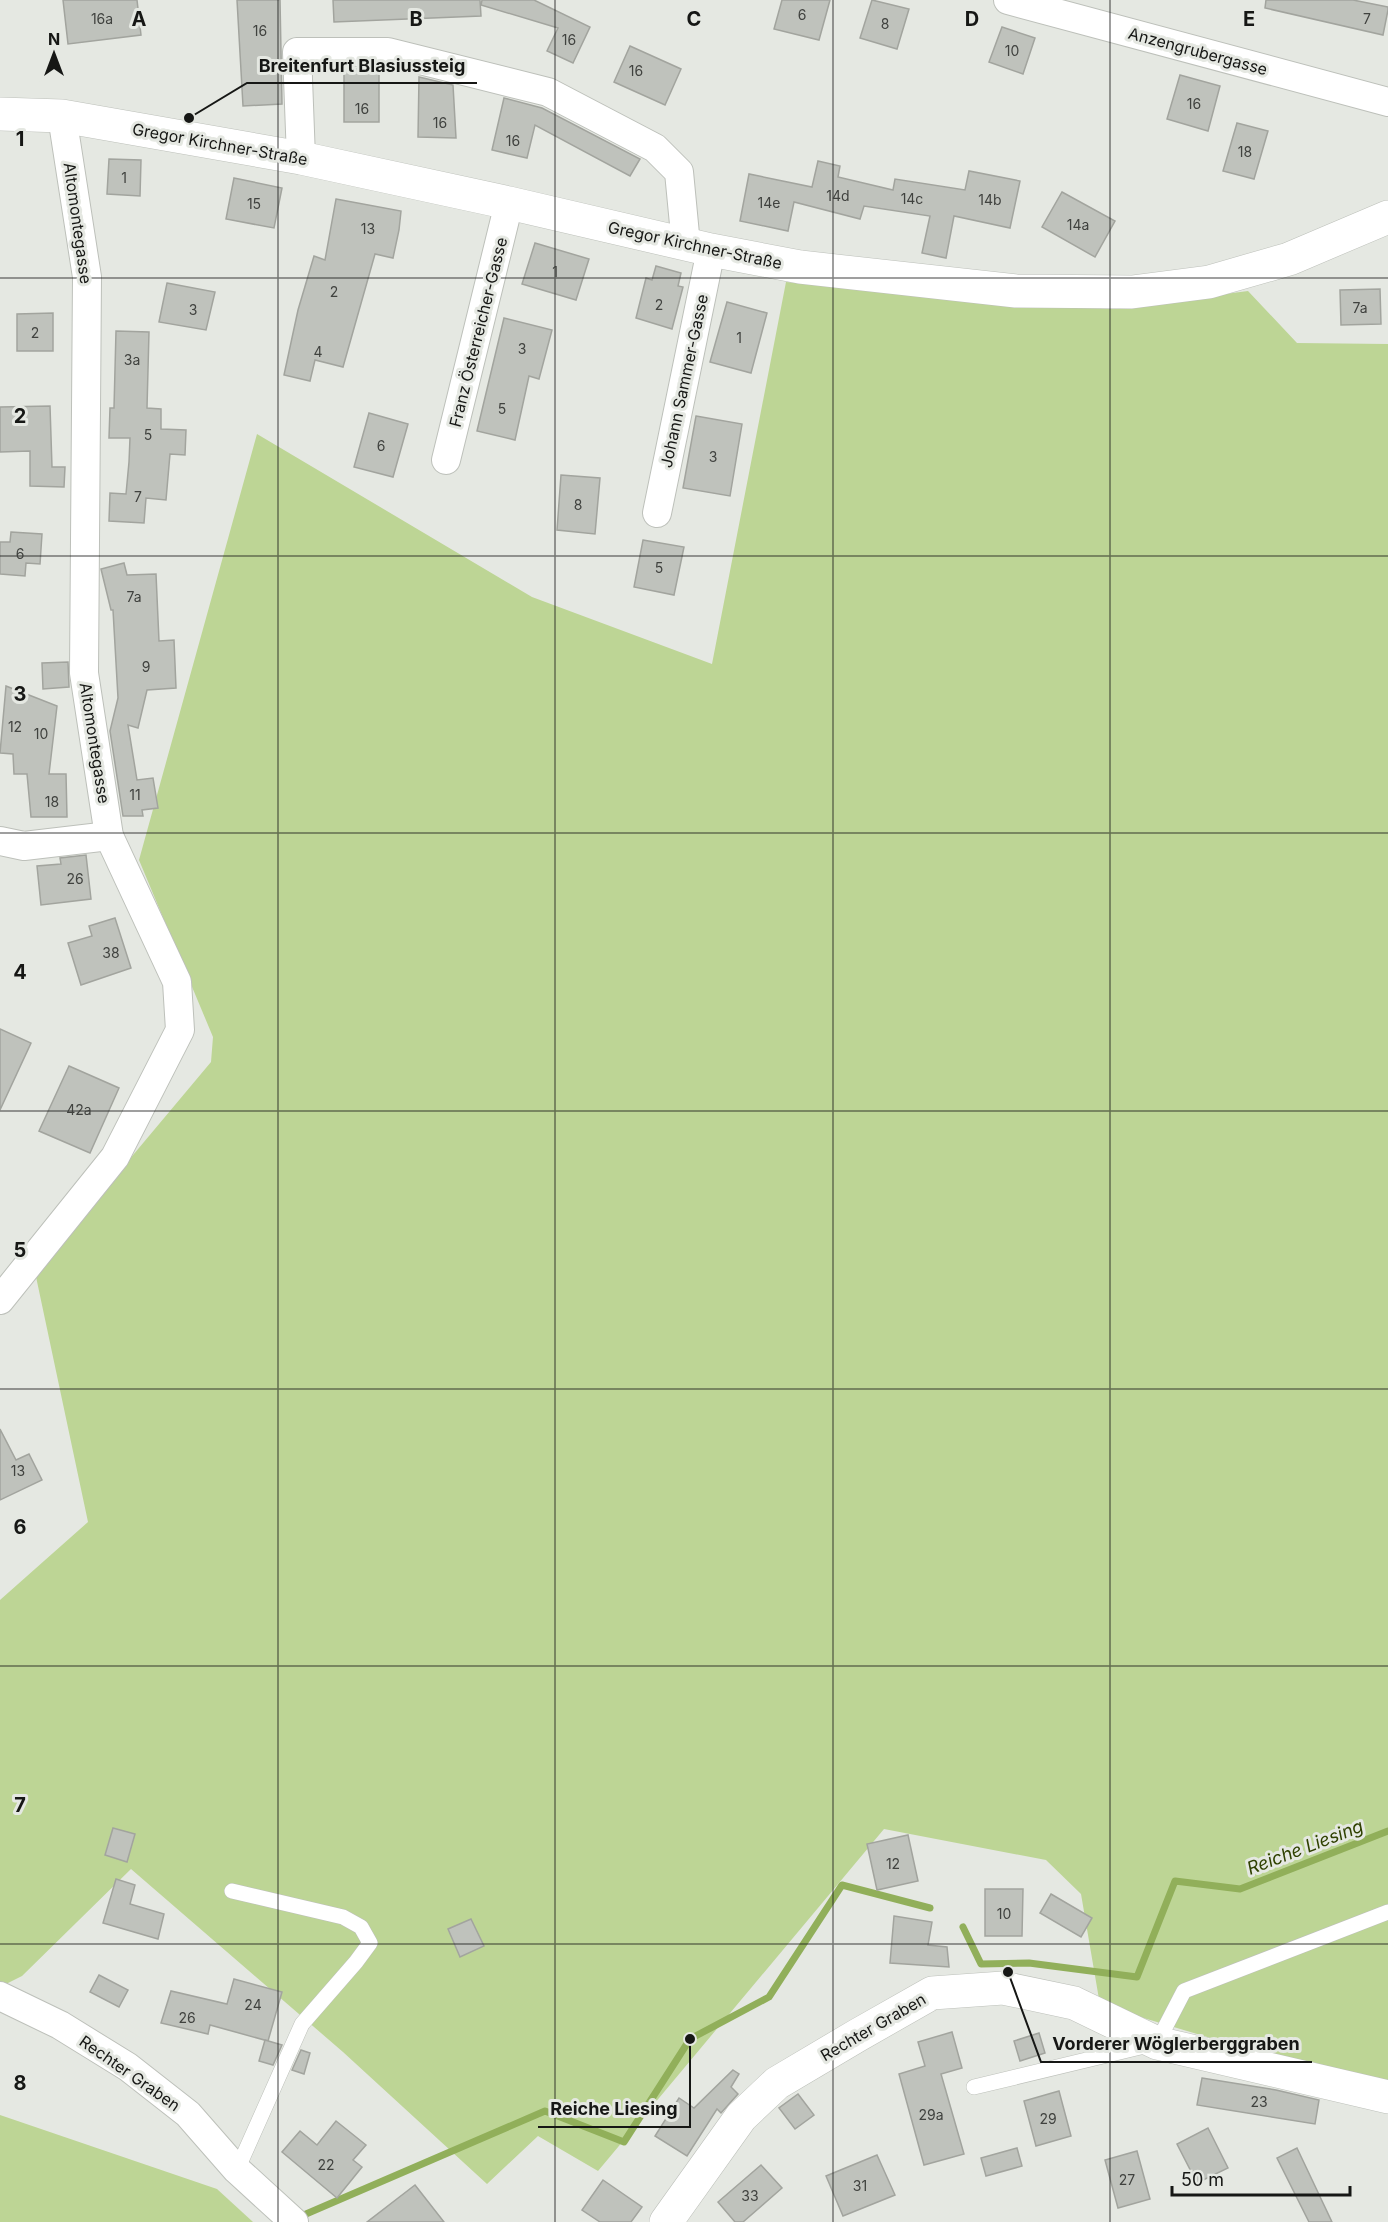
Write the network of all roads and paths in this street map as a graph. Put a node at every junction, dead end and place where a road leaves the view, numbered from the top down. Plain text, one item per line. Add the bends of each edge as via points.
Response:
1 (1008, 0) edge
2 (1388, 102) edge
3 (0, 114) edge
4 (62, 116) junction
5 (301, 158) junction
6 (509, 203) junction
7 (1388, 217) edge
8 (699, 247) junction
9 (446, 460) dead end
10 (657, 513) dead end
11 (109, 836) junction
12 (0, 841) edge
13 (0, 1300) edge
14 (232, 1891) dead end
15 (1388, 1912) edge
16 (0, 1996) edge
17 (1157, 2043) junction
18 (974, 2087) dead end
19 (1388, 2097) edge
20 (237, 2170) junction
21 (294, 2222) edge
22 (666, 2222) edge

1 - 2 street, Anzengrubergasse
3 - 4 street, Gregor Kirchner-Straße
4 - 5 street, Gregor Kirchner-Straße
4 - 11 street, Altomontegasse via 87,277 84,673
5 - 6 street, Gregor Kirchner-Straße
5 - 8 street, Johann Sammer-Gasse via 297,52 388,52 548,92 655,148 679,172
6 - 8 street, Gregor Kirchner-Straße
6 - 9 street, Franz Österreicher-Gasse
7 - 8 street, Gregor Kirchner-Straße via 1289,259 1209,282 1132,292 1016,291 800,267
8 - 10 street, Johann Sammer-Gasse
11 - 12 street via 24,846
11 - 13 street, Altomontegasse via 177,982 180,1030 115,1157
14 - 20 lane via 344,1917 361,1927 370,1943 302,2024
15 - 17 lane via 1184,1990
16 - 20 street, Rechter Graben via 60,2025 128,2067 188,2114
17 - 18 lane
17 - 19 street, Rechter Graben
17 - 22 street, Rechter Graben via 1074,2003 1003,1988 932,1993 777,2084 741,2117
20 - 21 street, Rechter Graben

